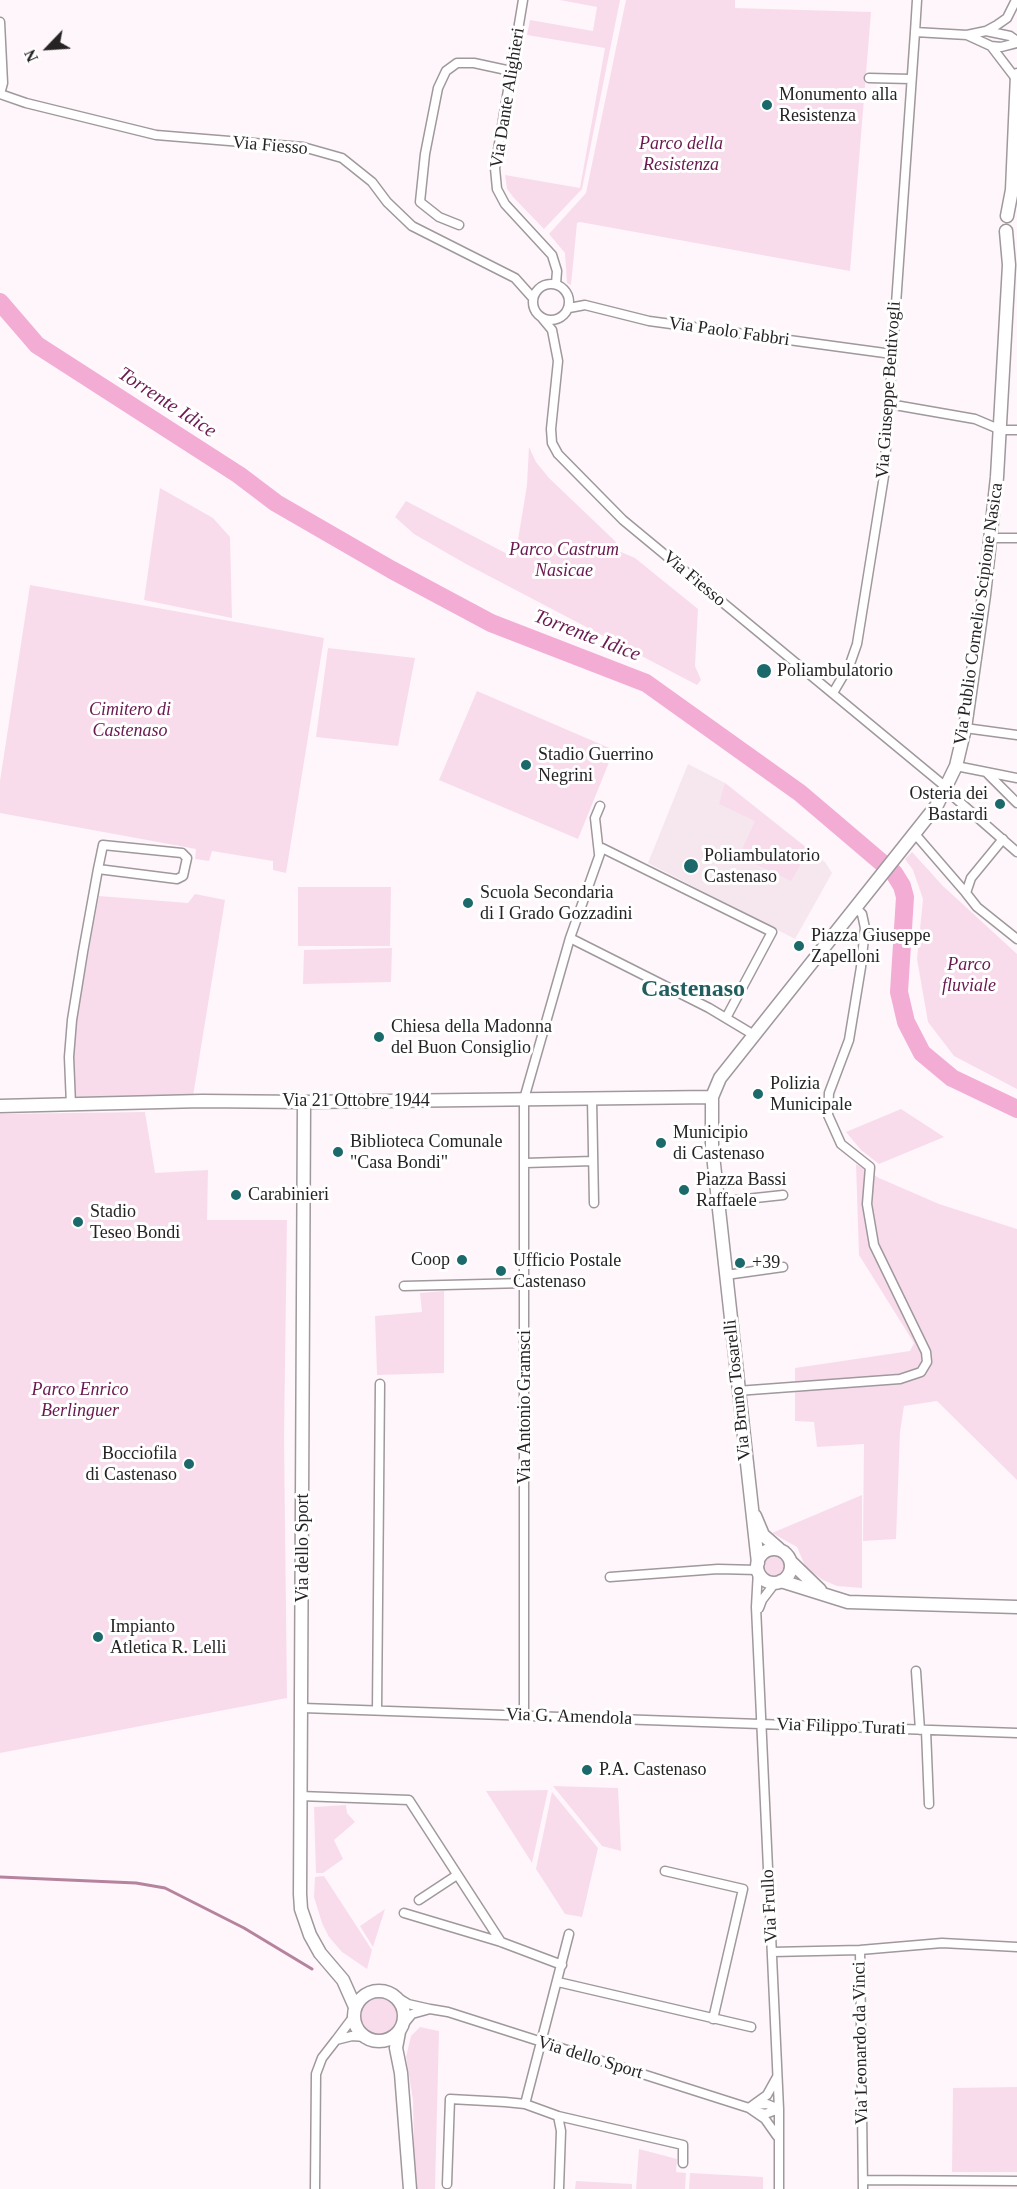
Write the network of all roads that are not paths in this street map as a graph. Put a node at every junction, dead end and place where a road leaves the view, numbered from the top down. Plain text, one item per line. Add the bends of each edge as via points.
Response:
1 (523, 0) edge
2 (917, 0) edge
3 (1016, 0) edge
4 (0, 22) edge
5 (986, 31) junction
6 (915, 32) junction
7 (967, 34) junction
8 (1017, 42) edge
9 (991, 46) junction
10 (511, 71) junction
11 (1017, 75) edge
12 (869, 78) dead end
13 (911, 78) junction
14 (1017, 80) edge
15 (0, 94) edge
16 (1013, 170) junction
17 (1017, 185) edge
18 (1012, 213) edge
19 (459, 225) dead end
20 (1006, 231) junction
21 (1017, 238) edge
22 (1017, 245) edge
23 (1009, 266) junction
24 (553, 283) junction
25 (535, 293) junction
26 (569, 304) junction
27 (542, 318) junction
28 (559, 318) junction
29 (556, 343) junction
30 (892, 354) junction
31 (889, 404) junction
32 (1001, 430) junction
33 (1017, 430) edge
34 (991, 538) junction
35 (1017, 538) edge
36 (833, 693) junction
37 (965, 728) junction
38 (1017, 735) edge
39 (956, 766) junction
40 (987, 773) junction
41 (1017, 778) edge
42 (946, 789) junction
43 (1017, 803) edge
44 (600, 806) dead end
45 (914, 835) junction
46 (1003, 839) junction
47 (601, 851) junction
48 (1017, 852) edge
49 (98, 869) junction
50 (966, 893) junction
51 (851, 911) junction
52 (570, 938) junction
53 (1017, 939) edge
54 (726, 1018) junction
55 (754, 1035) junction
56 (712, 1097) junction
57 (524, 1099) junction
58 (592, 1099) junction
59 (304, 1102) junction
60 (0, 1106) edge
61 (71, 1106) junction
62 (593, 1161) junction
63 (525, 1163) junction
64 (783, 1195) dead end
65 (718, 1202) junction
66 (594, 1203) dead end
67 (783, 1267) dead end
68 (726, 1275) junction
69 (525, 1283) junction
70 (404, 1286) dead end
71 (380, 1384) dead end
72 (737, 1391) junction
73 (750, 1504) junction
74 (780, 1550) junction
75 (791, 1562) junction
76 (758, 1566) junction
77 (610, 1576) dead end
78 (778, 1582) junction
79 (828, 1596) junction
80 (1017, 1608) edge
81 (756, 1623) junction
82 (916, 1671) dead end
83 (303, 1708) junction
84 (377, 1710) junction
85 (524, 1715) junction
86 (762, 1724) junction
87 (923, 1730) junction
88 (1017, 1733) edge
89 (300, 1796) junction
90 (928, 1804) dead end
91 (665, 1871) dead end
92 (457, 1875) junction
93 (419, 1900) dead end
94 (404, 1913) dead end
95 (569, 1934) dead end
96 (501, 1942) junction
97 (1017, 1947) edge
98 (860, 1950) junction
99 (772, 1952) junction
100 (562, 1965) junction
101 (343, 1980) junction
102 (558, 1982) junction
103 (372, 1992) junction
104 (395, 1996) junction
105 (430, 2009) junction
106 (355, 2012) junction
107 (713, 2019) junction
108 (751, 2027) dead end
109 (401, 2028) junction
110 (365, 2037) junction
111 (336, 2040) junction
112 (378, 2041) junction
113 (539, 2042) junction
114 (400, 2070) junction
115 (777, 2077) junction
116 (525, 2104) junction
117 (754, 2108) junction
118 (779, 2109) junction
119 (558, 2116) junction
120 (779, 2142) junction
121 (683, 2163) dead end
122 (1017, 2181) edge
123 (447, 2184) dead end
124 (863, 2185) edge
125 (315, 2189) edge
126 (410, 2189) edge
127 (559, 2189) edge
128 (779, 2189) edge

1 - 10 street, Via Dante Alighieri
2 - 6 street, Via Giuseppe Bentivogli
3 - 5 street via 1007,18
4 - 15 street
5 - 7 street
5 - 8 street via 1010,36
6 - 7 street
6 - 13 street, Via Giuseppe Bentivogli
7 - 9 street
8 - 9 street
9 - 14 street
10 - 19 street via 457,63 446,71 438,88 420,202 439,217
10 - 24 street, Via Dante Alighieri via 495,168 497,189 505,204 552,255
11 - 14 street
12 - 13 street
13 - 30 street, Via Giuseppe Bentivogli
14 - 16 street
15 - 25 street, Via Fiesso via 26,104 156,135 303,147 334,155 372,182 412,226 515,278
16 - 17 street
16 - 18 street
18 - 20 street, Via Publio Cornelio Scipione Nasica via 1004,222
20 - 21 street
20 - 23 street, Via Publio Cornelio Scipione Nasica
22 - 23 street, Via Publio Cornelio Scipione Nasica
23 - 32 street, Via Publio Cornelio Scipione Nasica
24 - 25 street
24 - 26 street via 563,288
25 - 27 street, Via Fiesso via 535,312
26 - 28 street
26 - 30 street, Via Paolo Fabbri via 649,321
27 - 28 street
27 - 29 street, Via Fiesso
28 - 29 street
29 - 36 street, Via Fiesso via 558,361 551,429 558,454 623,520
30 - 31 street, Via Giuseppe Bentivogli
31 - 32 street via 975,419
31 - 36 street, Via Giuseppe Bentivogli via 884,476 856,644 850,664
32 - 33 street
32 - 34 street, Via Publio Cornelio Scipione Nasica
34 - 35 street
34 - 37 street, Via Publio Cornelio Scipione Nasica
36 - 42 street, Via Fiesso
37 - 38 street
37 - 39 street, Via Publio Cornelio Scipione Nasica
39 - 40 street
39 - 42 street, Via Publio Cornelio Scipione Nasica
40 - 41 street
40 - 43 street
42 - 45 street, Via Publio Cornelio Scipione Nasica
42 - 46 street, Via Fiesso
44 - 47 street via 595,818
45 - 50 street
45 - 51 street, Via Publio Cornelio Scipione Nasica
46 - 48 street, Via Fiesso
46 - 50 street via 971,878
47 - 52 street, Via Antonio Gramsci
47 - 54 street via 772,932
49 - 49 street via 177,879 183,876 187,858 182,853 103,845
49 - 61 street via 72,1020
50 - 53 street via 977,907
51 - 55 street, Via Publio Cornelio Scipione Nasica
51 - 72 street via 862,914 865,928 861,967 849,1040 829,1093 828,1115 835,1135 870,1167 867,1204 874,1245 926,1352 927,1362 921,1372 900,1379
52 - 54 street
52 - 57 street, Via Antonio Gramsci
54 - 55 street
55 - 56 street, Via Publio Cornelio Scipione Nasica via 720,1078
56 - 58 street, Via 21 Ottobre 1944
56 - 65 street, Via Bruno Tosarelli via 710,1124
57 - 58 street, Via 21 Ottobre 1944
57 - 59 street, Via 21 Ottobre 1944
57 - 63 street, Via Antonio Gramsci
58 - 62 street
59 - 61 street, Via 21 Ottobre 1944
59 - 83 street, Via dello Sport
60 - 61 street, Via 21 Ottobre 1944
62 - 63 street
62 - 66 street
63 - 69 street, Via Antonio Gramsci
64 - 65 street
65 - 68 street, Via Bruno Tosarelli
67 - 68 street
68 - 72 street, Via Bruno Tosarelli
69 - 70 street
69 - 85 street, Via Antonio Gramsci
71 - 84 street
72 - 73 street, Via Bruno Tosarelli
73 - 74 street, Via Bruno Tosarelli via 763,1535
73 - 76 street, Via Bruno Tosarelli
74 - 75 street
74 - 76 street via 766,1551
75 - 78 street via 790,1573
75 - 79 street
76 - 77 street
76 - 78 street via 764,1579
76 - 81 street, Via Frullo
78 - 79 street
78 - 81 street, Via Frullo via 762,1600
79 - 80 street via 848,1602
81 - 86 street, Via Frullo
82 - 87 street, Via Filippo Turati
83 - 84 street, Via G. Amendola
83 - 89 street, Via dello Sport
84 - 85 street, Via G. Amendola
85 - 86 street, Via G. Amendola
86 - 87 street, Via Filippo Turati
86 - 99 street, Via Frullo
87 - 88 street, Via Filippo Turati
87 - 90 street, Via Filippo Turati
89 - 92 street via 409,1800
89 - 101 street, Via dello Sport via 301,1909 320,1953
91 - 107 street via 743,1889
92 - 93 street
92 - 96 street
94 - 96 street
95 - 100 street
96 - 100 street
97 - 98 street via 942,1943
98 - 99 street, Via Leonardo da Vinci
98 - 124 street, Via Leonardo da Vinci
99 - 115 street, Via Frullo
100 - 102 street
101 - 103 street, Via dello Sport
101 - 106 street, Via dello Sport
102 - 107 street
102 - 113 street
103 - 104 street
103 - 106 street via 365,1995
104 - 105 street, Via dello Sport
104 - 109 street via 404,2010
105 - 109 street via 412,2014
105 - 113 street, Via dello Sport
106 - 110 street via 358,2029
106 - 111 street
107 - 108 street
109 - 112 street via 389,2039
109 - 114 street via 396,2048
110 - 111 street
110 - 112 street
111 - 125 street via 316,2074
112 - 114 street
113 - 116 street
113 - 117 street, Via dello Sport
114 - 126 street
115 - 117 street
115 - 118 street, Via Frullo
116 - 119 street
116 - 123 street via 450,2099
117 - 118 street, Via dello Sport via 765,2114
117 - 120 street via 770,2124
118 - 120 street, Via Frullo
119 - 121 street via 683,2145
119 - 127 street
120 - 128 street, Via Frullo
122 - 124 street

